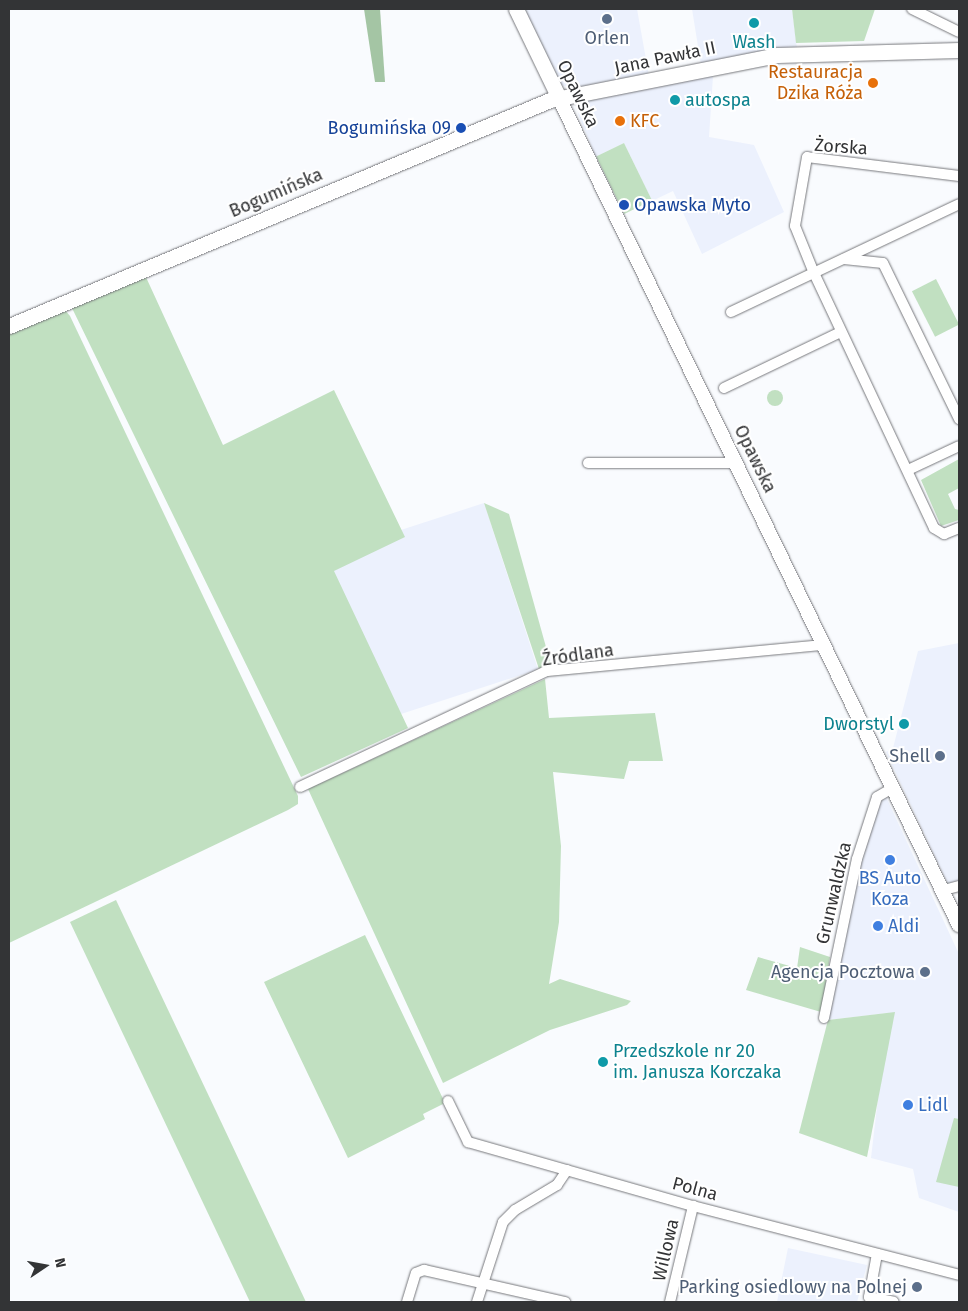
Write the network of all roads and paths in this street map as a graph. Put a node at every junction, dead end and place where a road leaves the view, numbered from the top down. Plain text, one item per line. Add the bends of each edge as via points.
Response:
1 (516, 9) edge
2 (912, 9) edge
3 (959, 32) edge
4 (959, 50) edge
5 (559, 98) junction
6 (959, 176) edge
7 (959, 204) edge
8 (843, 259) junction
9 (814, 273) junction
10 (731, 312) dead end
11 (9, 326) edge
12 (841, 332) junction
13 (724, 388) dead end
14 (959, 418) edge
15 (959, 446) edge
16 (588, 463) dead end
17 (736, 463) junction
18 (908, 470) junction
19 (959, 528) edge
20 (824, 645) junction
21 (894, 786) junction
22 (300, 787) dead end
23 (959, 886) edge
24 (944, 890) junction
25 (959, 925) edge
26 (824, 1018) dead end
27 (448, 1101) dead end
28 (567, 1170) junction
29 (693, 1206) junction
30 (877, 1254) junction
31 (959, 1275) edge
32 (482, 1285) junction
33 (868, 1299) edge
34 (408, 1302) edge
35 (477, 1302) edge
36 (565, 1302) edge
37 (670, 1302) edge
38 (894, 1302) edge

1 - 5 main road, Opawska
2 - 3 street
4 - 5 main road, Jana Pawła II via 777,55
5 - 11 main road, Bogumińska via 491,123
5 - 17 main road, Opawska
6 - 9 street, Żorska via 807,157 795,226
7 - 8 street
8 - 9 street
8 - 14 street via 883,263
9 - 10 street
9 - 12 street, Żorska
12 - 13 street
12 - 18 street, Żorska
15 - 18 street
16 - 17 street
17 - 20 main road, Opawska
18 - 19 street, Żorska via 937,531 947,534
20 - 21 main road, Opawska
20 - 22 street, Źródlana via 547,671
21 - 24 main road, Opawska
21 - 26 street, Grunwaldzka via 876,797 857,858
23 - 24 street
24 - 25 main road, Opawska
27 - 28 street, Polna via 468,1142
28 - 29 street, Polna
28 - 32 street via 557,1185 515,1210 503,1222
29 - 30 street, Polna
29 - 37 street, Willowa
30 - 31 street, Polna
30 - 33 street
32 - 34 street via 424,1270 416,1273
32 - 35 street
32 - 36 street
33 - 38 street

